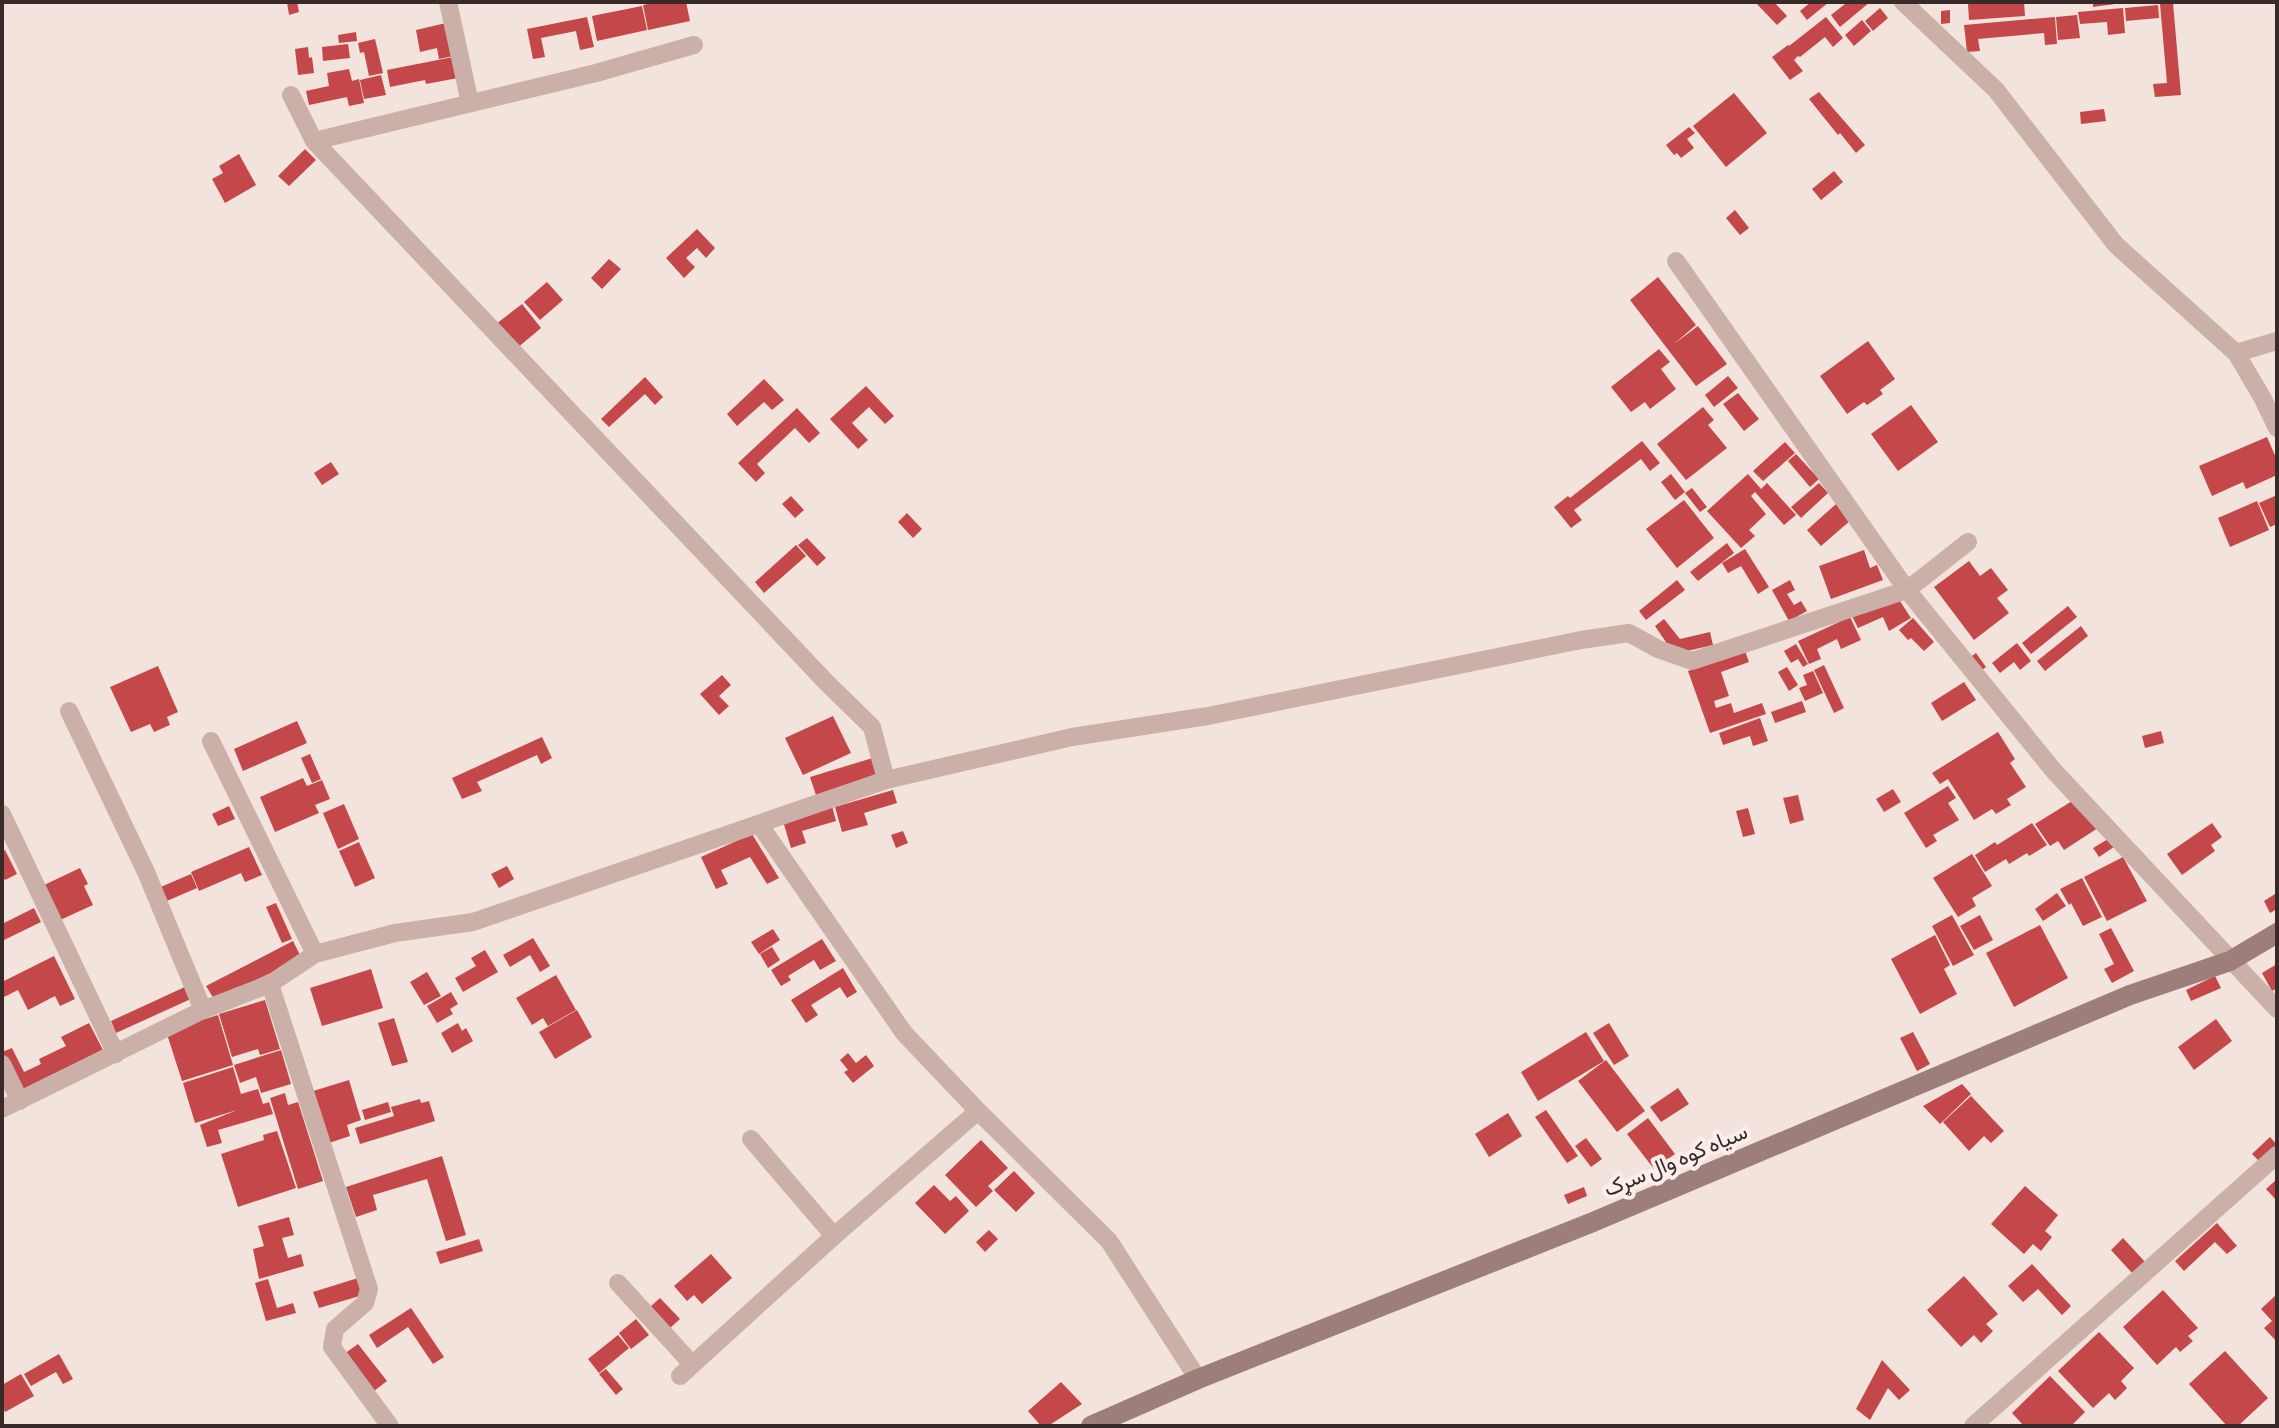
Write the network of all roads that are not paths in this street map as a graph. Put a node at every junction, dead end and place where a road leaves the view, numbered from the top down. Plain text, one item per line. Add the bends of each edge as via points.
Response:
1 (448, 2) edge
2 (1903, 2) edge
3 (694, 45) dead end
4 (291, 95) dead end
5 (470, 103) junction
6 (314, 141) junction
7 (1676, 261) dead end
8 (2277, 341) edge
9 (2236, 353) junction
10 (2277, 428) edge
11 (1968, 542) dead end
12 (1907, 590) junction
13 (69, 711) dead end
14 (211, 741) dead end
15 (886, 780) junction
16 (2, 814) edge
17 (759, 824) junction
18 (2277, 933) edge
19 (315, 954) junction
20 (2230, 961) junction
21 (270, 984) junction
22 (2277, 1009) edge
23 (203, 1010) junction
24 (116, 1054) junction
25 (2, 1064) edge
26 (20, 1101) junction
27 (2, 1109) edge
28 (978, 1111) junction
29 (751, 1139) dead end
30 (2277, 1155) edge
31 (834, 1236) junction
32 (618, 1283) dead end
33 (1198, 1379) junction
34 (390, 1426) edge
35 (1091, 1426) edge
36 (1973, 1426) edge

1 - 5 street
2 - 9 street via 1996,90 2116,245
3 - 5 street
4 - 6 street
5 - 6 street
6 - 15 street via 872,727
7 - 12 street
8 - 9 street
9 - 10 street
11 - 12 street
12 - 15 street via 1692,661 1629,633 1581,640 1208,716 1072,737
12 - 20 street via 2054,771
13 - 23 street via 146,872
14 - 19 street
15 - 17 street
16 - 24 street
17 - 19 street via 473,922 395,933
17 - 28 street via 904,1033
18 - 20 street, سیاه کوه وال سړک
19 - 21 street
20 - 22 street
20 - 33 street, سیاه کوه وال سړک via 2130,995 1593,1222
21 - 23 street
21 - 34 street via 369,1289 365,1303 335,1329 332,1347
23 - 24 street
24 - 26 street
25 - 26 street
26 - 27 street
28 - 31 street
28 - 33 street via 1109,1241
29 - 31 street
30 - 36 street
31 - 32 street via 686,1370
33 - 35 street, سیاه کوه وال سړک

